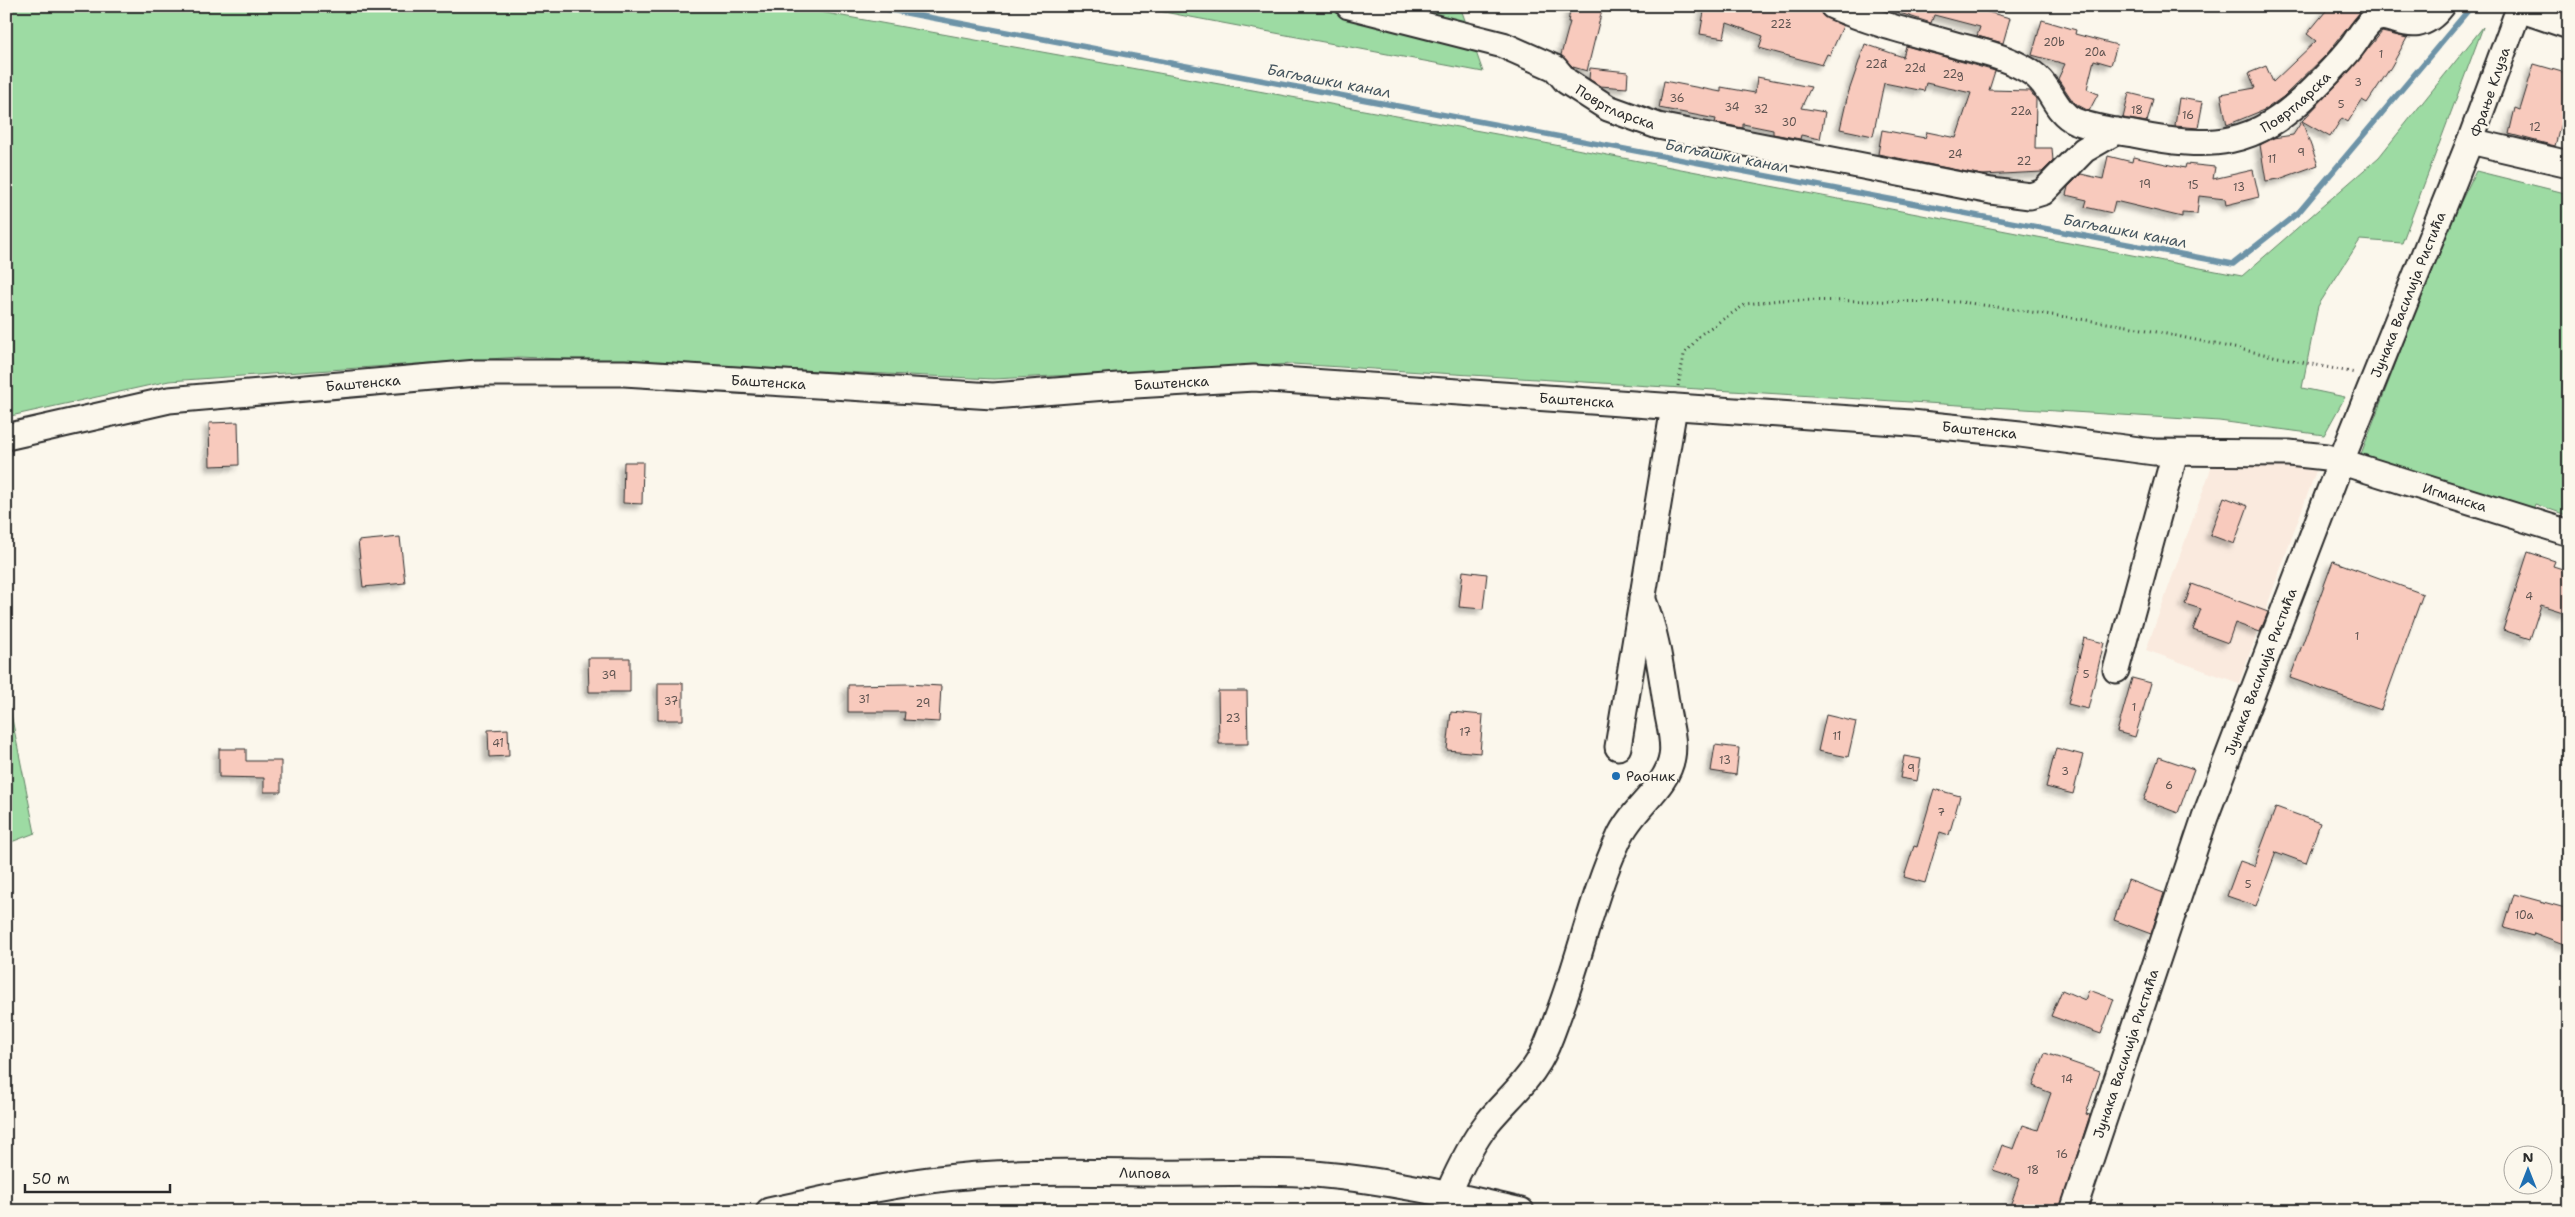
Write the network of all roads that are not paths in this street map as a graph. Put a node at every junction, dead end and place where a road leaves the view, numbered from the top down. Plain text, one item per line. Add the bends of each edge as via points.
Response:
1 (1349, 6) edge
2 (1833, 6) edge
3 (2442, 6) edge
4 (2520, 8) edge
5 (2569, 26) edge
6 (2072, 120) junction
7 (2117, 131) junction
8 (2470, 141) junction
9 (2084, 150) junction
10 (2569, 164) edge
11 (1674, 407) junction
12 (6, 437) edge
13 (2175, 453) junction
14 (2341, 460) junction
15 (2569, 533) edge
16 (1642, 598) junction
17 (2116, 670) dead end
18 (1618, 747) dead end
19 (1448, 1194) junction
20 (769, 1211) edge
21 (1521, 1211) edge
22 (2073, 1211) edge

1 - 9 street, Повртларска via 1503,44 1555,68 1566,81 1608,108 1658,126 2030,196 2043,192
2 - 6 street via 1857,17 2019,65 2043,82 2053,101
3 - 7 street, Повртларска via 2430,18 2416,25 2384,17 2372,21 2351,48 2294,106 2263,129 2246,136 2229,141 2186,142
4 - 5 street
4 - 8 street, Фрање Клуза
6 - 7 street, Повртларска
6 - 9 street
7 - 9 street, Повртларска
8 - 10 street, Фрање Клуза
8 - 14 street, Јунака Василија Ристића
11 - 12 street, Баштенска via 1254,378 993,396 624,373 478,373 169,400
11 - 13 street, Баштенска via 1911,423
11 - 16 street
13 - 14 street, Баштенска via 2290,453
13 - 17 street
14 - 15 street, Игманска
14 - 22 street, Јунака Василија Ристића via 2206,817
16 - 18 street
16 - 19 street via 1650,616 1672,736 1671,764 1662,782 1638,808 1620,836 1601,883 1570,984 1540,1058 1523,1085 1482,1131
19 - 20 street, Липова via 1355,1178 1288,1173 1040,1171 930,1180
19 - 21 street, Липова

